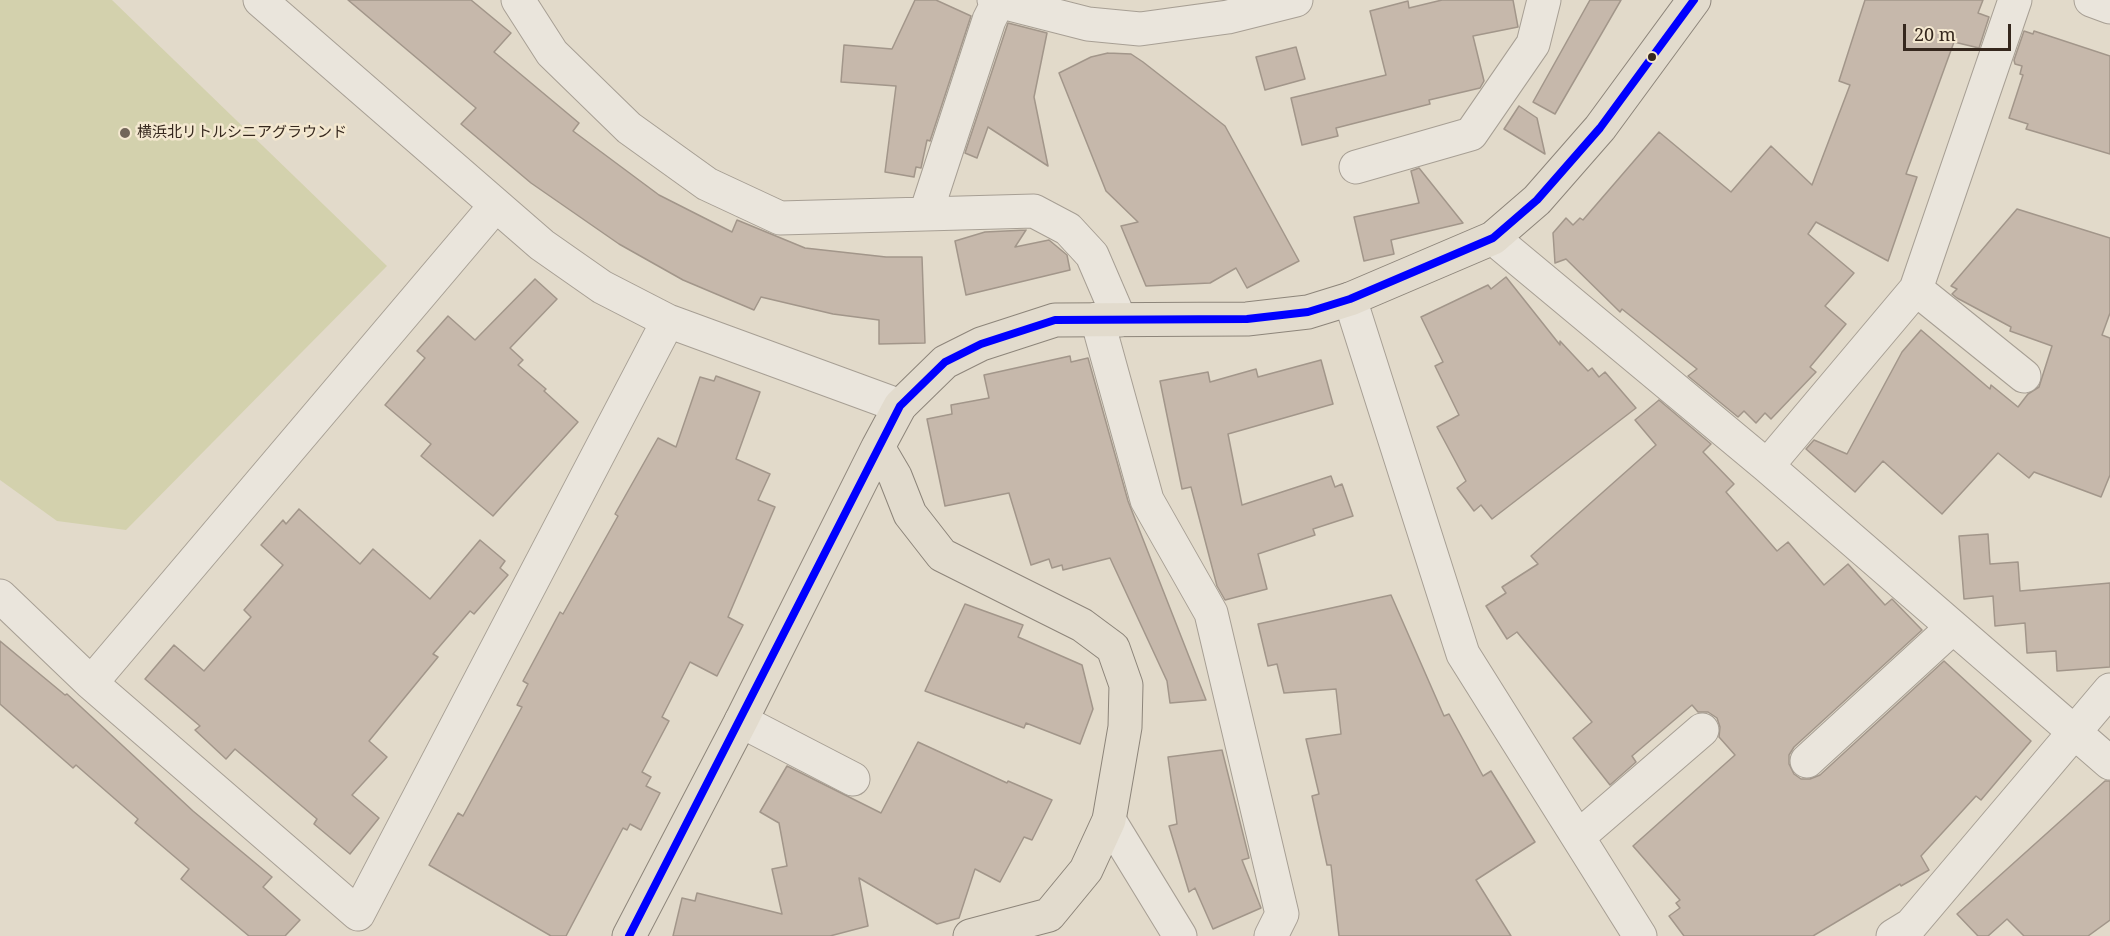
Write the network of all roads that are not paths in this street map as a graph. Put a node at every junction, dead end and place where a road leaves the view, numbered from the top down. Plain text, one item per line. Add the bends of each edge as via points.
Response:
1 (260, 0) edge
2 (519, 0) edge
3 (1296, 0) edge
4 (1544, 0) edge
5 (1694, 0) edge
6 (2015, 0) edge
7 (2091, 0) edge
8 (996, 1) edge
9 (2110, 7) edge
10 (1356, 167) dead end
11 (496, 205) junction
12 (926, 213) junction
13 (1493, 238) junction
14 (1916, 290) junction
15 (1350, 299) junction
16 (1108, 319) junction
17 (668, 321) junction
18 (2024, 376) dead end
19 (900, 406) junction
20 (878, 447) junction
21 (1767, 466) junction
22 (0, 596) edge
23 (1952, 628) junction
24 (91, 683) junction
25 (2110, 690) edge
26 (741, 721) junction
27 (1702, 730) dead end
28 (2074, 734) junction
29 (1807, 761) dead end
30 (2110, 764) edge
31 (853, 779) dead end
32 (1109, 820) junction
33 (1578, 837) junction
34 (1908, 932) edge
35 (629, 936) edge
36 (970, 936) edge
37 (1180, 936) edge
38 (1271, 936) edge
39 (1640, 936) edge

1 - 11 street
2 - 12 street via 552,53 629,128 707,184 780,218
3 - 8 street via 1228,17 1140,29 1088,24
4 - 10 street via 1533,44 1471,134
5 - 13 main road via 1600,128 1537,200
6 - 14 street
7 - 9 street
8 - 12 street
11 - 17 street via 602,287
11 - 24 street
12 - 16 street via 1034,211 1068,229 1092,255
13 - 15 main road
13 - 21 street
14 - 18 street
14 - 21 street
15 - 16 main road via 1308,312 1247,319
15 - 33 street via 1463,654
16 - 19 main road via 1055,320 981,344 945,362
16 - 38 street via 1147,500 1211,613 1282,915
17 - 19 street
17 - 24 street via 358,914
19 - 20 main road
20 - 26 main road
20 - 32 main road via 910,514 942,555 1082,625 1113,648 1126,685 1125,728
21 - 23 street
22 - 24 street
23 - 28 street
23 - 29 street
25 - 28 street
26 - 31 street
26 - 35 main road
27 - 33 street
28 - 30 street
28 - 34 street
32 - 36 main road via 1086,870 1049,915
32 - 37 street
33 - 39 street

